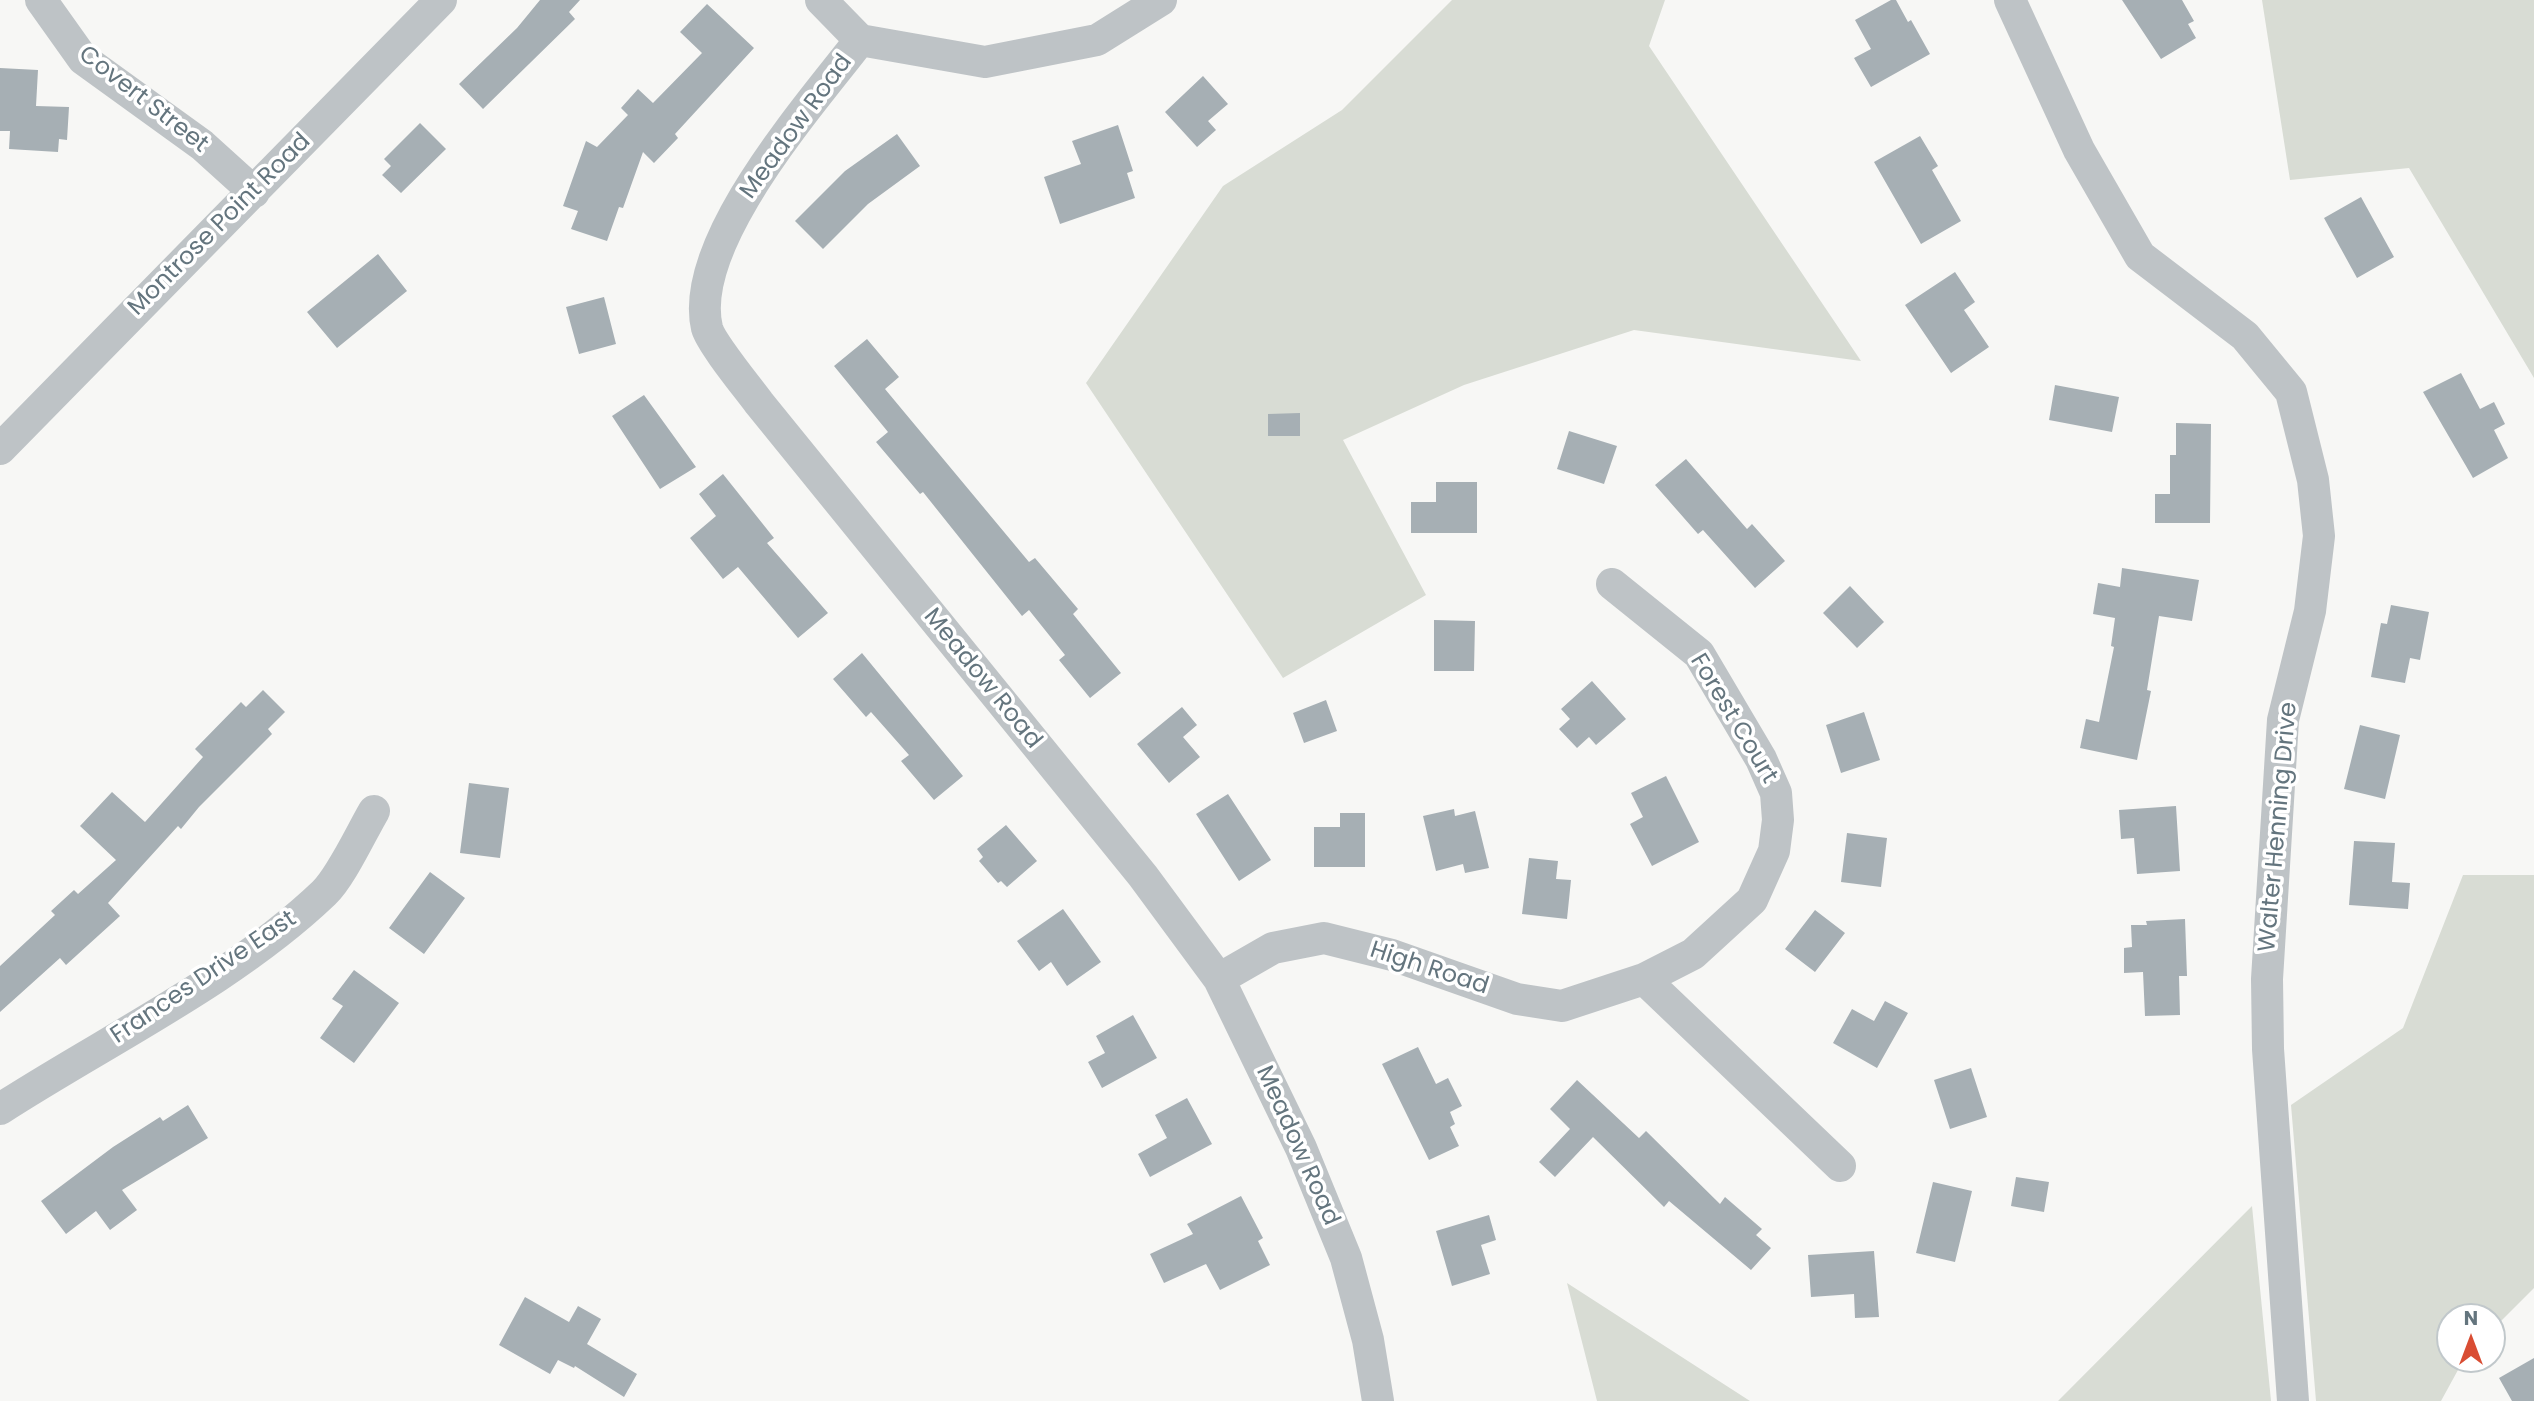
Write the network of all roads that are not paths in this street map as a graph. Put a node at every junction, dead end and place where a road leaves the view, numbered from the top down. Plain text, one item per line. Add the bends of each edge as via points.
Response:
1 (41, 0) edge
2 (441, 0) edge
3 (821, 0) edge
4 (1161, 0) edge
5 (2010, 0) edge
6 (860, 40) junction
7 (254, 192) junction
8 (0, 449) edge
9 (1612, 584) dead end
10 (374, 811) dead end
11 (1219, 979) junction
12 (1644, 979) junction
13 (0, 1109) edge
14 (1840, 1166) dead end
15 (1378, 1401) edge
16 (2293, 1401) edge

1 - 7 street, Covert Street via 83,59 202,145
2 - 7 street, Montrose Point Road
3 - 6 street, Meadow Road
4 - 6 street via 1097,40 985,62
5 - 16 street, Walter Henning Drive via 2079,150 2140,256 2245,336 2291,392 2313,480 2319,536 2310,611 2283,720 2267,979
6 - 11 street, Meadow Road via 752,180 715,258 707,295 707,329 759,403 1143,876
7 - 8 street, Montrose Point Road
9 - 12 street, Forest Court via 1699,654 1776,793 1774,851 1752,900 1693,954
10 - 13 street, Frances Drive East via 326,891 263,943 137,1027
11 - 12 street, High Road via 1273,948 1324,938 1392,955 1517,999 1562,1006
11 - 15 street, Meadow Road via 1300,1148 1346,1258 1368,1340
12 - 14 street

